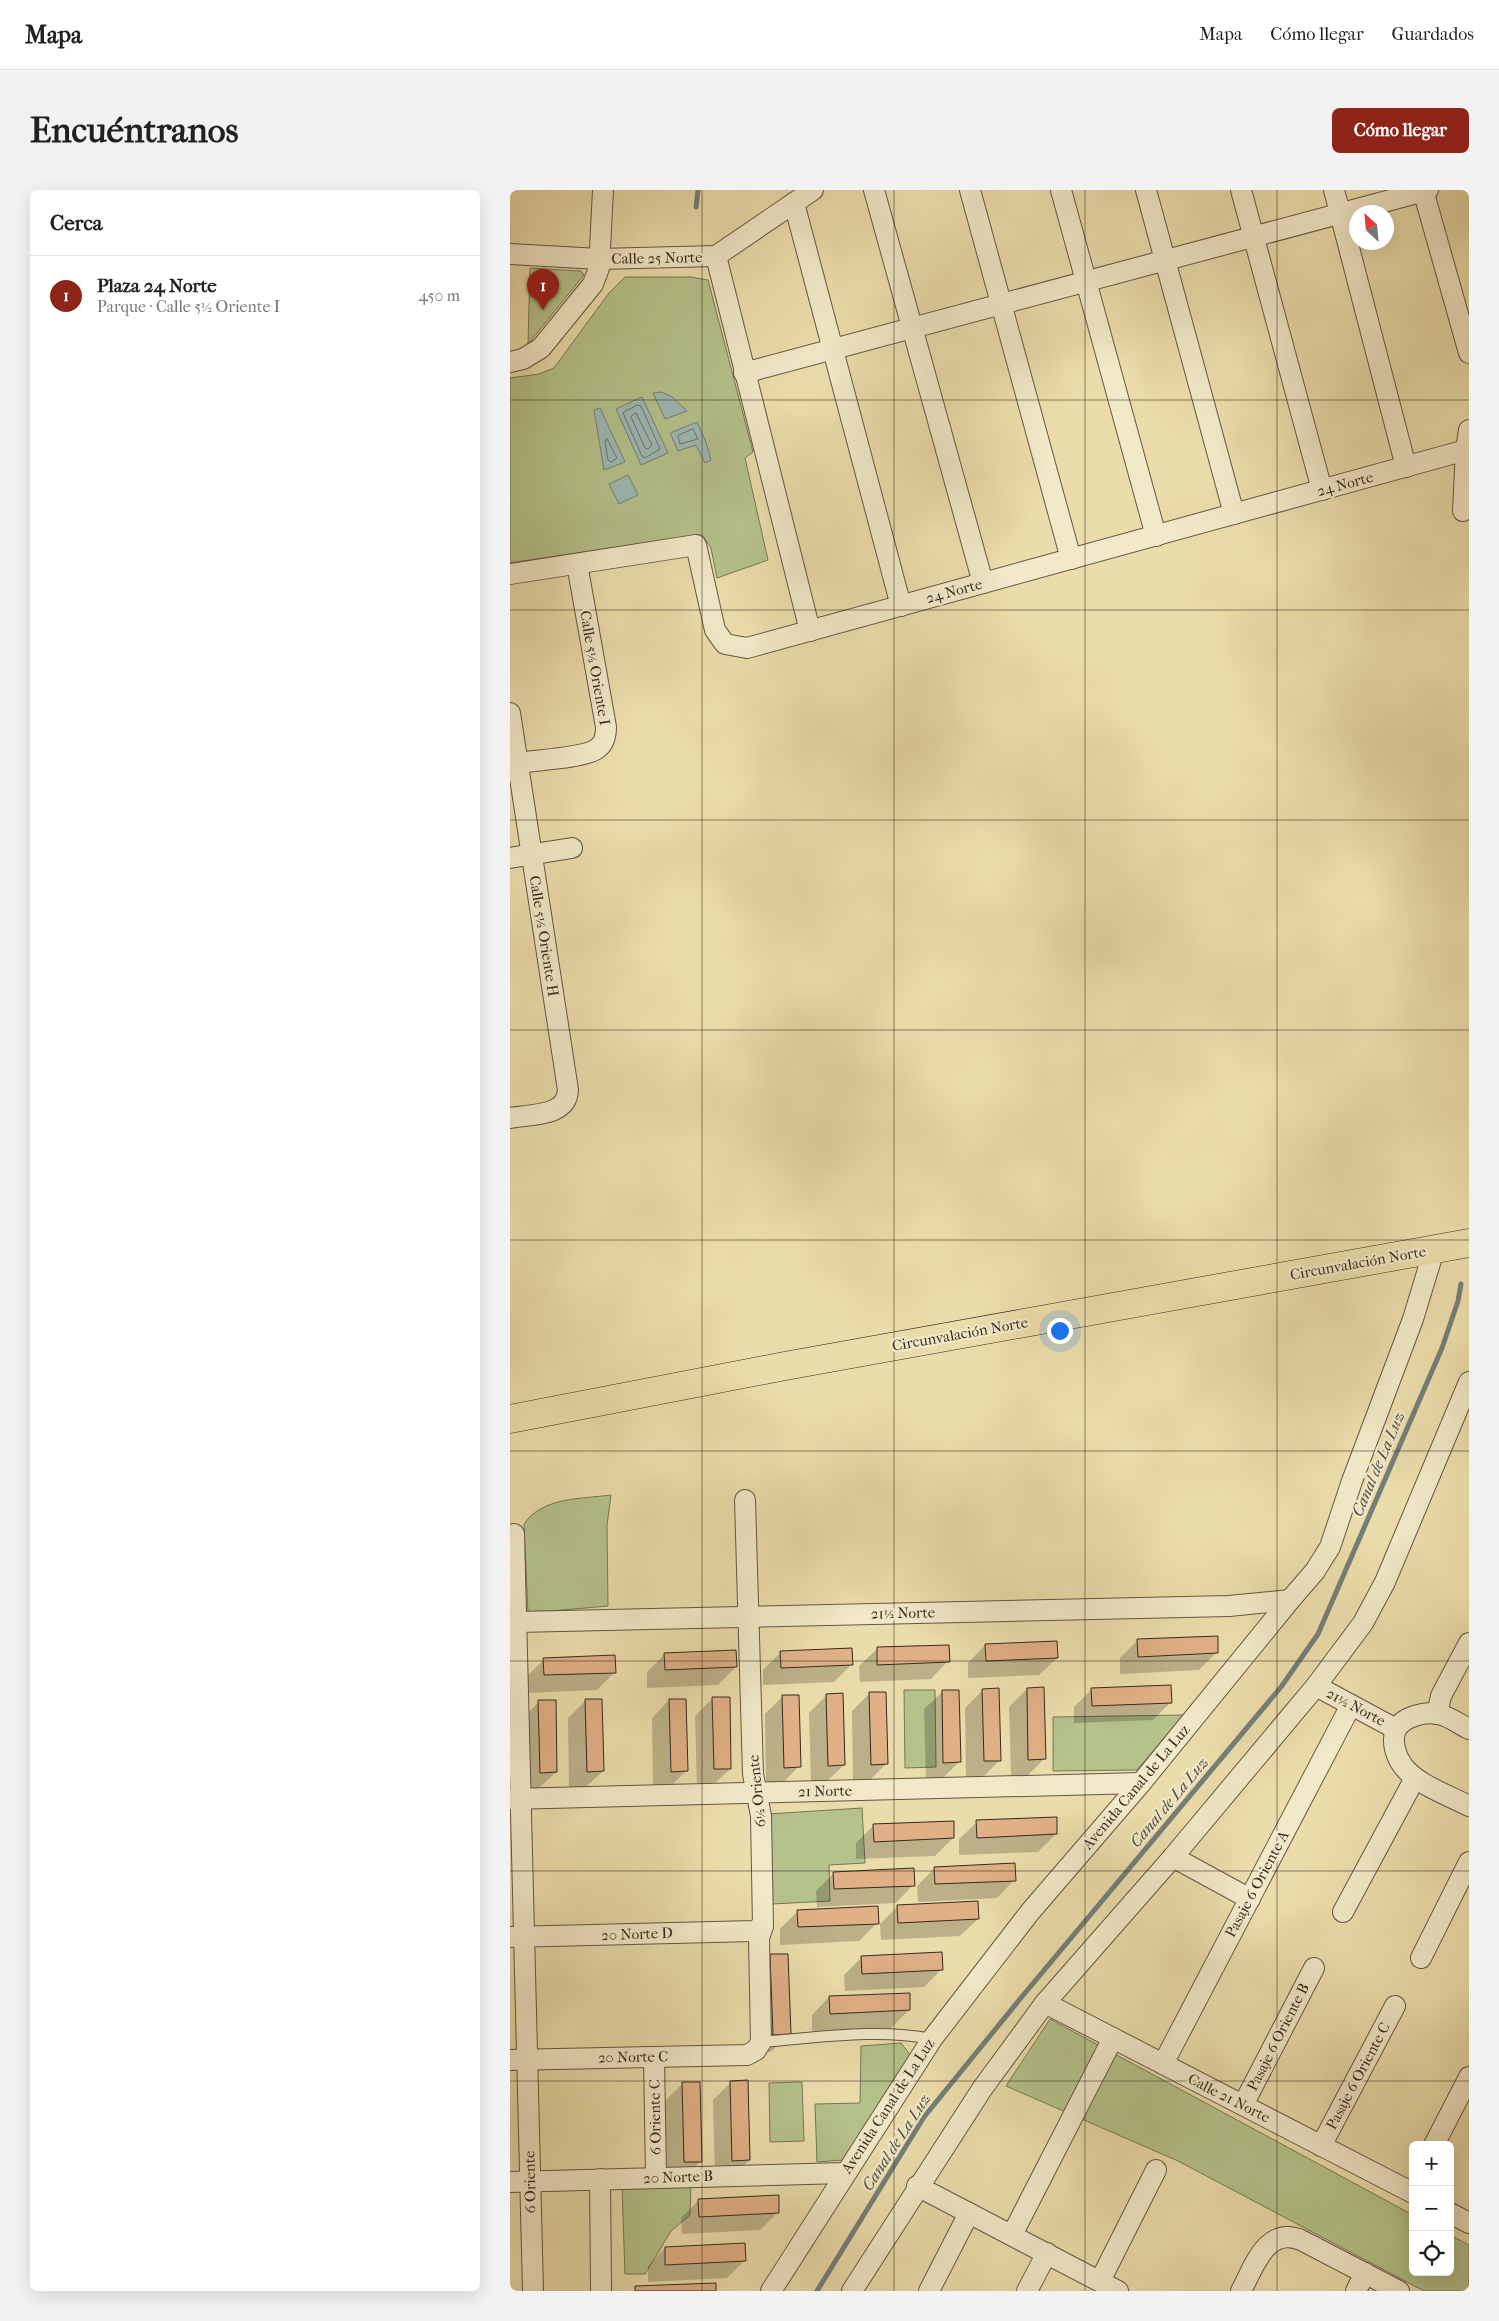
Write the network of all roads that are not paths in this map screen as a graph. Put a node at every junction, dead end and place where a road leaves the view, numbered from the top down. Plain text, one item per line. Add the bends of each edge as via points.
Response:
1 (603, 190) edge
2 (813, 190) edge
3 (874, 190) edge
4 (970, 190) edge
5 (1061, 190) edge
6 (1146, 190) edge
7 (1241, 190) edge
8 (1334, 190) edge
9 (1425, 190) edge
10 (794, 202) junction
11 (1340, 213) junction
12 (1253, 237) junction
13 (510, 254) edge
14 (716, 256) junction
15 (599, 259) junction
16 (1165, 260) junction
17 (1086, 281) junction
18 (1002, 304) junction
19 (911, 328) junction
20 (832, 349) junction
21 (1469, 353) edge
22 (510, 362) edge
23 (744, 373) junction
24 (1469, 430) edge
25 (1466, 450) junction
26 (1406, 467) junction
27 (1322, 490) junction
28 (1463, 511) dead end
29 (1234, 514) junction
30 (1156, 536) junction
31 (1071, 559) junction
32 (577, 564) junction
33 (510, 574) edge
34 (983, 583) junction
35 (901, 606) junction
36 (810, 631) junction
37 (510, 713) edge
38 (518, 763) junction
39 (572, 848) dead end
40 (532, 854) junction
41 (510, 858) edge
42 (510, 1118) edge
43 (1469, 1243) edge
44 (1434, 1250) junction
45 (1469, 1382) edge
46 (510, 1419) edge
47 (746, 1500) dead end
48 (514, 1534) dead end
49 (1290, 1600) junction
50 (749, 1617) junction
51 (516, 1622) junction
52 (1469, 1643) edge
53 (1316, 1686) junction
54 (1351, 1705) junction
55 (1437, 1714) junction
56 (1396, 1729) junction
57 (1469, 1729) edge
58 (1415, 1778) junction
59 (1141, 1783) junction
60 (756, 1793) junction
61 (515, 1799) edge
62 (1469, 1806) edge
63 (1173, 1857) junction
64 (1469, 1862) edge
65 (1250, 1899) junction
66 (1343, 1912) dead end
67 (763, 1926) junction
68 (517, 1937) edge
69 (1421, 1958) dead end
70 (1314, 1968) dead end
71 (1045, 2003) junction
72 (1395, 2006) dead end
73 (1113, 2038) junction
74 (932, 2039) junction
75 (758, 2046) junction
76 (654, 2057) junction
77 (519, 2060) edge
78 (1163, 2064) junction
79 (1469, 2079) edge
80 (1243, 2105) junction
81 (1436, 2141) edge
82 (1321, 2146) junction
83 (1156, 2170) dead end
84 (845, 2173) junction
85 (656, 2178) junction
86 (600, 2179) junction
87 (530, 2181) junction
88 (510, 2182) edge
89 (917, 2186) junction
90 (1409, 2189) edge
91 (969, 2213) junction
92 (1454, 2215) edge
93 (1469, 2223) edge
94 (1012, 2235) junction
95 (1047, 2253) junction
96 (1365, 2273) junction
97 (1100, 2281) junction
98 (533, 2291) edge
99 (601, 2291) edge
100 (771, 2291) edge
101 (852, 2291) edge
102 (929, 2291) edge
103 (1027, 2291) edge
104 (1118, 2291) edge
105 (1241, 2291) edge
106 (1356, 2291) edge
107 (1399, 2291) edge

1 - 15 street
2 - 10 street, Calle 25 Norte
3 - 19 street
4 - 18 street
5 - 17 street
6 - 16 street
7 - 12 street
8 - 11 street
9 - 11 street
9 - 21 street
10 - 14 street, Calle 25 Norte
10 - 20 street
11 - 12 street
11 - 26 street
12 - 16 street
12 - 27 street
13 - 15 street, Calle 25 Norte
14 - 15 street, Calle 25 Norte
14 - 23 street
15 - 22 street via 593,284 549,340 532,355
16 - 17 street
16 - 29 street
17 - 18 street
17 - 30 street
18 - 19 street
18 - 31 street
19 - 20 street
19 - 34 street
20 - 23 street
20 - 35 street
23 - 36 street
24 - 25 street
25 - 26 street, 24 Norte
25 - 28 street
26 - 27 street, 24 Norte
27 - 29 street, 24 Norte
29 - 30 street, 24 Norte
30 - 31 street, 24 Norte
31 - 34 street, 24 Norte
32 - 33 street, 24 Norte
32 - 36 street, 24 Norte via 696,545 715,630 725,644 747,648
32 - 38 street, Calle 5½ Oriente I via 606,727 605,738 593,751
34 - 35 street, 24 Norte
35 - 36 street, 24 Norte
37 - 38 street, Calle 5½ Oriente H
38 - 40 street, Calle 5½ Oriente H
39 - 40 street
40 - 41 street
40 - 42 street, Calle 5½ Oriente H via 568,1095 564,1104 555,1110
43 - 44 main road, Circunvalación Norte
44 - 46 main road, Circunvalación Norte via 785,1366
44 - 49 street, Avenida Canal de La Luz via 1413,1319 1330,1547
45 - 53 street via 1375,1603
47 - 50 street, 6½ Oriente
48 - 51 street, 6 Oriente
49 - 50 street, 21½ Norte via 1229,1606
49 - 59 street, Avenida Canal de La Luz
50 - 51 street, 21½ Norte
50 - 60 street, 6½ Oriente
51 - 61 street, 6 Oriente
52 - 55 street via 1441,1696
53 - 54 street, 21½ Norte
53 - 63 street
54 - 56 street, 21½ Norte
54 - 65 street, Pasaje 6 Oriente A
55 - 56 street, 21½ Norte via 1415,1716
55 - 57 street
56 - 58 street, 21½ Norte via 1398,1757
58 - 62 street, 21½ Norte
58 - 66 street
59 - 60 street, 21 Norte
59 - 74 street, Avenida Canal de La Luz via 1030,1912
60 - 61 street, 21 Norte
60 - 67 street, 6½ Oriente via 761,1816
61 - 68 street, 6 Oriente
63 - 65 street
63 - 71 street
64 - 69 street
65 - 78 street, Pasaje 6 Oriente A
67 - 68 street, 20 Norte D via 754,1931
67 - 75 street, 6½ Oriente via 759,1938
68 - 77 street, 6 Oriente
70 - 80 street, Pasaje 6 Oriente B
71 - 73 street, Calle 21 Norte
71 - 89 street via 982,2088
72 - 82 street, Pasaje 6 Oriente C
73 - 78 street, Calle 21 Norte
73 - 94 street
74 - 75 lane via 862,2034
74 - 84 street, Avenida Canal de La Luz
75 - 76 street, 20 Norte C via 747,2055
76 - 77 street, 20 Norte C
76 - 85 street, 6 Oriente C
77 - 87 street, 6 Oriente
78 - 80 street, Calle 21 Norte
79 - 81 street
80 - 82 street, Calle 21 Norte
82 - 90 street, Calle 21 Norte
83 - 97 street
84 - 85 street, 20 Norte B
84 - 100 street, Avenida Canal de La Luz
85 - 86 street, 20 Norte B
86 - 87 street, 20 Norte B
86 - 99 street
87 - 88 street, 20 Norte B
87 - 98 street, 6 Oriente
89 - 91 street
89 - 101 street
91 - 94 street
91 - 102 street
92 - 93 street
94 - 95 street
95 - 97 street
95 - 103 street
96 - 105 street via 1300,2240 1278,2237 1266,2246
96 - 106 street
96 - 107 street
97 - 104 street

